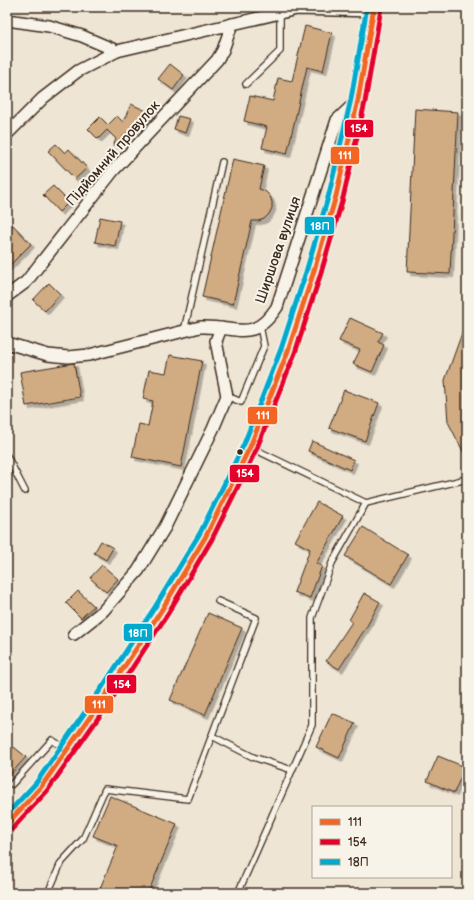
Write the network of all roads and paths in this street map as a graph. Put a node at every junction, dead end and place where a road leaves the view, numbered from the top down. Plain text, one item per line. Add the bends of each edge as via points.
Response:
1 (297, 8) edge
2 (374, 9) edge
3 (280, 13) junction
4 (7, 20) edge
5 (232, 24) junction
6 (117, 51) junction
7 (246, 84) dead end
8 (358, 100) junction
9 (7, 134) edge
10 (222, 162) dead end
11 (7, 296) edge
12 (260, 326) junction
13 (221, 328) junction
14 (184, 331) junction
15 (7, 342) edge
16 (226, 396) junction
17 (250, 446) junction
18 (7, 456) edge
19 (467, 479) edge
20 (25, 491) dead end
21 (366, 503) junction
22 (218, 601) dead end
23 (74, 634) dead end
24 (212, 736) junction
25 (67, 750) junction
26 (292, 770) junction
27 (12, 784) dead end
28 (7, 824) edge
29 (48, 893) edge
30 (238, 893) edge

1 - 2 street
1 - 3 street
2 - 8 street
3 - 5 street
3 - 7 lane via 280,51
4 - 6 street via 49,26 82,36
5 - 6 street
5 - 11 street, Підйомний провулок via 217,60 113,171 26,282
6 - 9 street via 78,70 43,98
8 - 12 street, Ширшова вулиця via 337,120 277,307 270,318
8 - 17 street via 336,196 313,274 288,350
10 - 14 lane
12 - 13 street via 242,331
12 - 16 lane via 264,346 241,402
13 - 14 street via 200,327
13 - 16 street via 216,341
14 - 15 street via 89,355 68,357 48,355
16 - 23 street via 214,429 165,527 138,571 104,611
17 - 21 lane
17 - 25 street via 206,536 161,612
18 - 20 lane
19 - 21 lane
21 - 26 lane via 332,563 312,618 312,726
22 - 24 lane via 256,618
24 - 26 lane via 253,757
24 - 29 lane via 188,799 104,788 83,839 61,863
25 - 27 lane via 52,740
25 - 28 street via 41,787
26 - 30 lane

